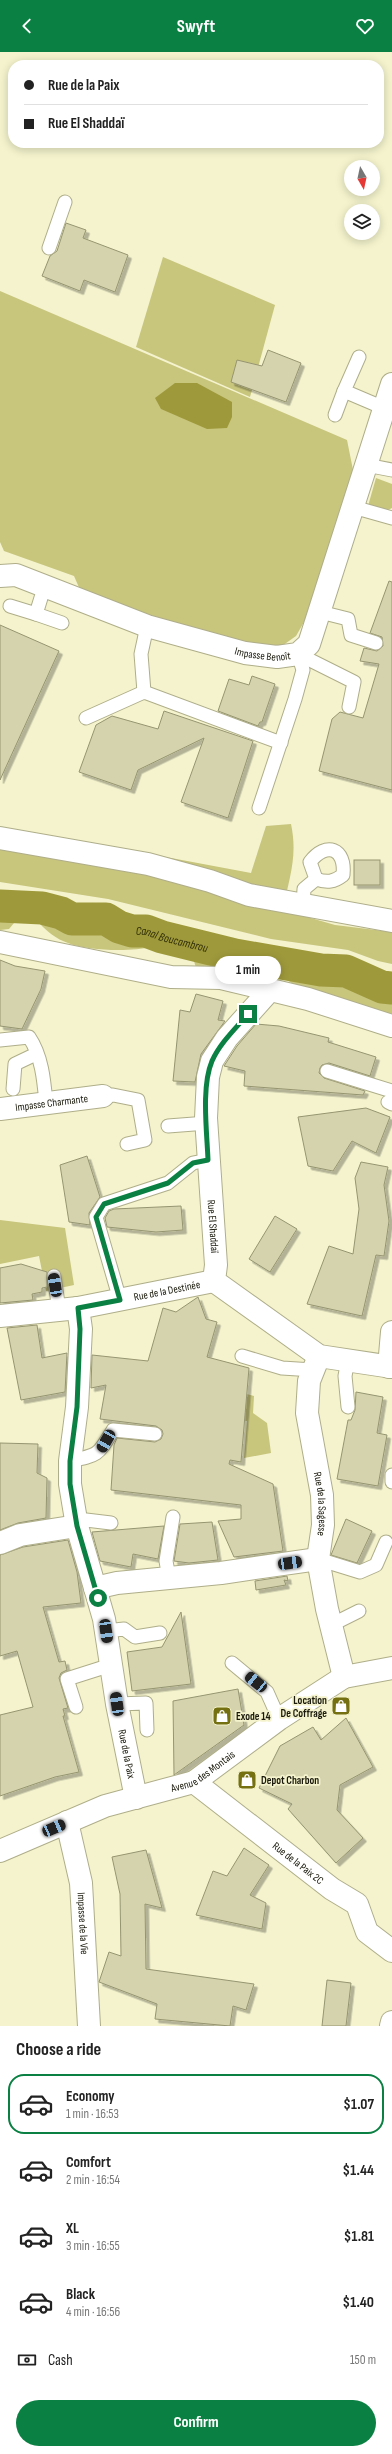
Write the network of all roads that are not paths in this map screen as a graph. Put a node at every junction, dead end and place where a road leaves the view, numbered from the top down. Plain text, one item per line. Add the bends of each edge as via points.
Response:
1 (65, 202) dead end
2 (49, 248) dead end
3 (359, 357) dead end
4 (392, 384) edge
5 (344, 391) junction
6 (384, 408) junction
7 (335, 415) dead end
8 (366, 465) junction
9 (392, 470) edge
10 (353, 506) junction
11 (392, 518) edge
12 (1, 571) edge
13 (44, 588) junction
14 (10, 606) dead end
15 (320, 612) junction
16 (36, 614) junction
17 (62, 623) dead end
18 (147, 626) junction
19 (376, 643) dead end
20 (298, 654) junction
21 (144, 692) junction
22 (348, 707) dead end
23 (86, 718) dead end
24 (281, 743) junction
25 (259, 808) dead end
26 (0, 838) edge
27 (316, 879) dead end
28 (303, 906) junction
29 (392, 921) edge
30 (0, 942) edge
31 (270, 990) junction
32 (392, 1026) edge
33 (0, 1040) edge
34 (36, 1054) junction
35 (327, 1071) dead end
36 (13, 1089) dead end
37 (103, 1096) joint
38 (391, 1099) edge
39 (46, 1103) junction
40 (0, 1109) edge
41 (207, 1123) junction
42 (168, 1126) dead end
43 (127, 1144) dead end
44 (208, 1160) junction
45 (54, 1276) dead end
46 (214, 1281) junction
47 (120, 1300) junction
48 (69, 1309) junction
49 (0, 1316) edge
50 (392, 1332) edge
51 (242, 1356) dead end
52 (348, 1360) junction
53 (316, 1363) junction
54 (390, 1367) edge
55 (348, 1407) dead end
56 (155, 1434) dead end
57 (70, 1461) junction
58 (392, 1475) edge
59 (392, 1482) edge
60 (173, 1517) dead end
61 (111, 1523) dead end
62 (77, 1526) junction
63 (386, 1542) dead end
64 (0, 1543) edge
65 (318, 1559) junction
66 (169, 1578) junction
67 (95, 1588) junction
68 (359, 1611) dead end
69 (331, 1625) junction
70 (106, 1631) junction
71 (160, 1633) dead end
72 (232, 1663) dead end
73 (111, 1665) junction
74 (392, 1668) edge
75 (344, 1677) junction
76 (117, 1704) junction
77 (76, 1707) dead end
78 (279, 1719) junction
79 (147, 1730) dead end
80 (194, 1782) junction
81 (136, 1798) junction
82 (67, 1822) junction
83 (0, 1851) edge
84 (392, 1951) edge
85 (392, 2022) edge
86 (89, 2026) edge
87 (391, 2026) edge

1 - 2 lane
3 - 5 lane
4 - 6 street, Impasse Benoît
5 - 6 lane
5 - 7 lane
6 - 8 street, Impasse Benoît
8 - 9 lane
8 - 10 street, Impasse Benoît
10 - 11 lane
10 - 15 street, Impasse Benoît
12 - 13 street, Impasse Benoît
13 - 16 lane
13 - 18 street, Impasse Benoît
14 - 16 lane
15 - 19 lane via 348,619 351,635
15 - 20 street, Impasse Benoît via 309,644
16 - 17 lane
18 - 20 street, Impasse Benoît via 245,653 277,658
18 - 21 lane via 141,654
20 - 22 lane via 354,682
20 - 24 lane via 303,670
21 - 23 lane
21 - 24 lane
24 - 25 lane
26 - 28 street via 148,864 249,895
27 - 28 lane via 304,889
28 - 29 street
30 - 31 street via 171,977 221,978
31 - 32 street via 308,999
31 - 41 street, Rue El Shaddaï via 227,1038 212,1061 208,1077
33 - 34 lane via 29,1037
34 - 36 lane via 14,1064
34 - 39 lane via 43,1076
35 - 38 lane
37 - 39 street, Impasse Charmante
37 - 43 lane via 113,1095 138,1100 145,1140
39 - 40 street, Impasse Charmante
41 - 42 lane
41 - 44 street, Rue El Shaddaï
44 - 46 street, Rue El Shaddaï via 216,1265
44 - 47 lane via 193,1163 168,1183 104,1204 96,1217
45 - 48 lane
46 - 47 street, Rue de la Destinée
46 - 53 street
47 - 48 street, Rue de la Destinée
48 - 49 street, Rue de la Destinée
48 - 57 street, Rue de la Paix via 80,1329 77,1407
50 - 54 street
51 - 53 lane via 282,1368
52 - 53 street
52 - 54 street
52 - 55 lane via 345,1376
53 - 65 street, Rue de la Sagesse via 309,1381 307,1413 322,1495
56 - 57 lane via 113,1430 100,1452 88,1458
57 - 62 street, Rue de la Paix
58 - 59 lane
60 - 66 lane via 166,1561
61 - 62 lane via 86,1520
62 - 64 street via 20,1535
62 - 67 street, Rue de la Paix
63 - 65 lane via 376,1565 360,1572
65 - 66 street
65 - 69 street, Rue de la Sagesse
66 - 67 street via 117,1583
67 - 70 street, Rue de la Paix
68 - 69 lane
69 - 75 street, Rue de la Sagesse
70 - 71 lane via 124,1629 135,1637
70 - 73 street, Rue de la Paix
72 - 78 lane via 267,1692
73 - 76 street, Rue de la Paix
73 - 77 lane via 68,1679
74 - 75 street, Avenue des Montais
75 - 78 street, Avenue des Montais
76 - 79 lane via 146,1703
76 - 81 street, Rue de la Paix
78 - 80 street, Avenue des Montais
80 - 81 street, Avenue des Montais
80 - 84 street, Rue de la Paix 2C via 332,1889 357,1904 367,1932
81 - 82 street, Avenue des Montais via 105,1806
82 - 83 street, Avenue des Montais
82 - 86 street, Impasse de la Vie via 81,1883
85 - 87 street

